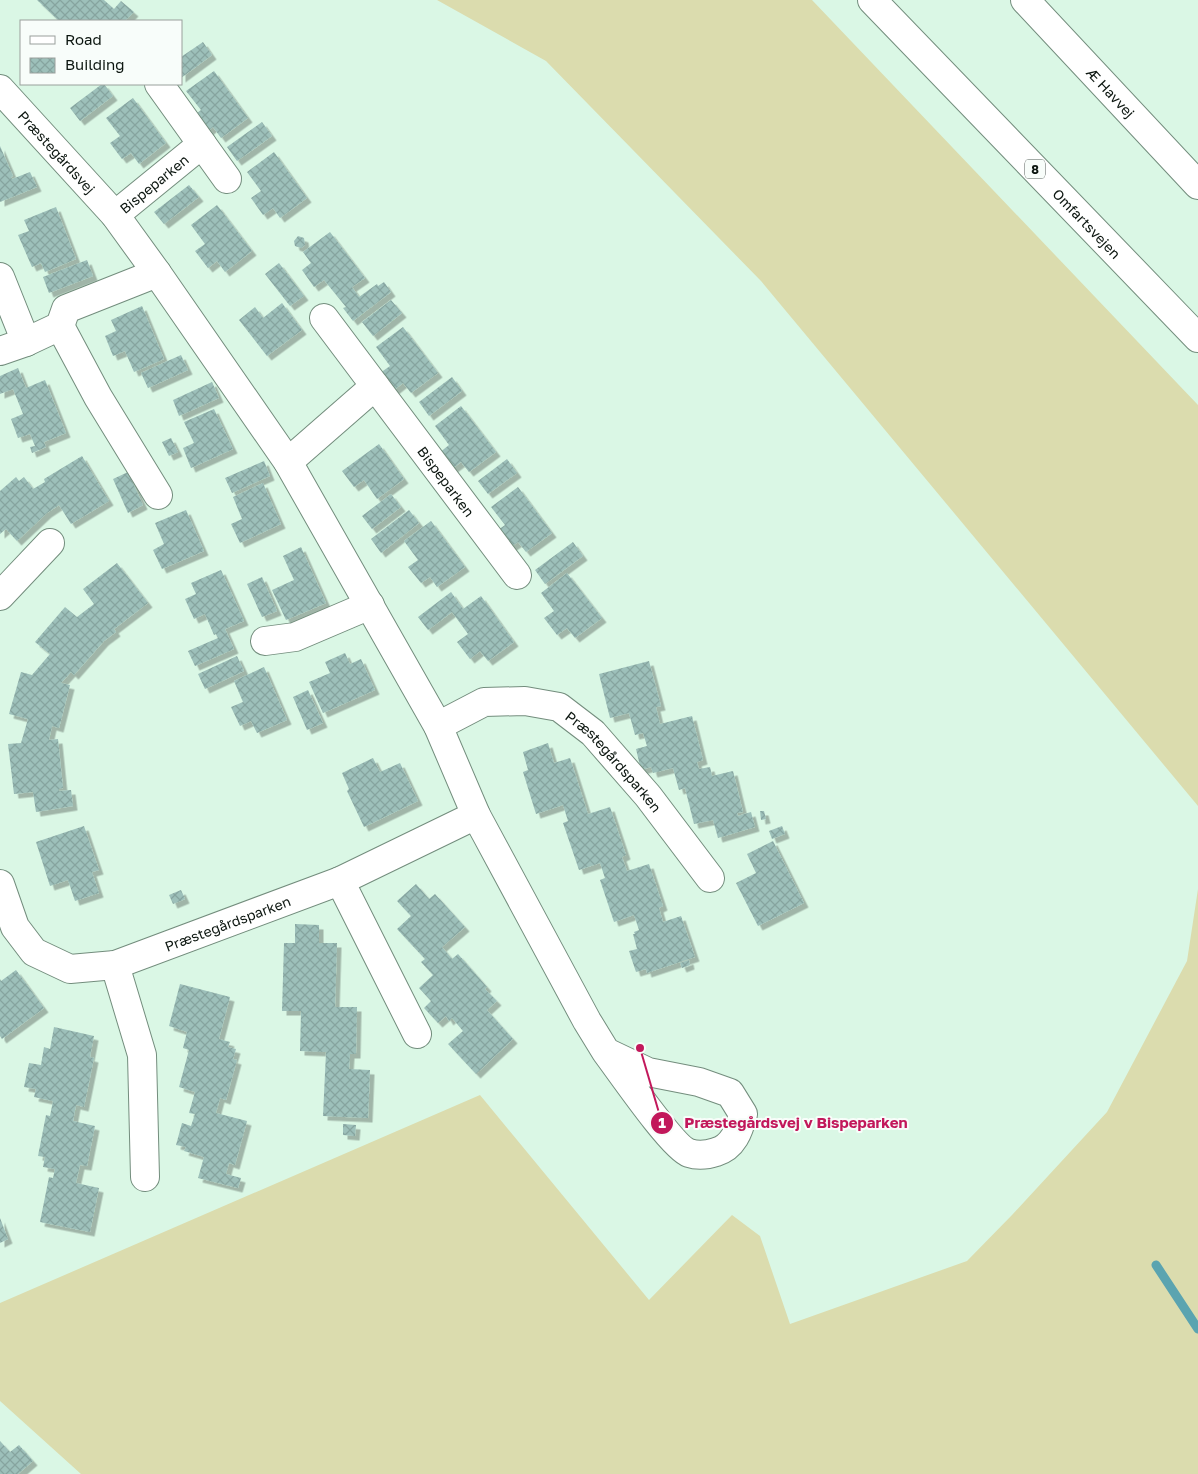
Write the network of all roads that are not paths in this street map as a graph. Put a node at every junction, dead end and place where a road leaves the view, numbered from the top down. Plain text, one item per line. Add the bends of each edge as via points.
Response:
1 (872, 0) edge
2 (1025, 0) edge
3 (159, 85) edge
4 (0, 89) edge
5 (202, 144) junction
6 (227, 179) dead end
7 (1198, 185) edge
8 (115, 215) junction
9 (157, 273) junction
10 (0, 277) edge
11 (324, 318) dead end
12 (60, 326) junction
13 (1198, 338) edge
14 (26, 342) junction
15 (0, 351) edge
16 (375, 386) junction
17 (288, 462) junction
18 (158, 495) dead end
19 (50, 544) dead end
20 (517, 575) dead end
21 (0, 596) edge
22 (370, 605) junction
23 (265, 641) dead end
24 (438, 726) junction
25 (476, 815) junction
26 (710, 878) dead end
27 (340, 881) junction
28 (0, 884) edge
29 (115, 964) junction
30 (417, 1034) dead end
31 (606, 1052) junction
32 (145, 1177) dead end

1 - 13 main road, Omfartsvejen / 8
2 - 7 main road, Æ Havvej
3 - 5 main road, Bispeparken
4 - 8 main road, Præstegårdsvej
5 - 6 main road, Bispeparken
5 - 8 main road, Bispeparken
8 - 9 main road, Bispeparken
9 - 12 main road via 66,309
9 - 17 main road, Bispeparken
10 - 14 main road
11 - 16 main road, Bispeparken
12 - 14 main road
12 - 18 main road via 98,397
14 - 15 main road
16 - 17 main road
16 - 20 main road, Bispeparken
17 - 22 main road, Bispeparken
19 - 21 main road
22 - 23 main road via 295,637
22 - 24 main road, Bispeparken
24 - 25 main road
24 - 26 main road, Præstegårdsparken via 484,702 525,701 559,707 594,732
25 - 27 main road, Præstegårdsparken
25 - 31 main road
27 - 29 main road, Præstegårdsparken
27 - 30 main road
28 - 29 main road, Præstegårdsparken via 15,927 34,952 70,969
29 - 32 main road via 142,1055
31 - 31 main road via 648,1072 699,1082 730,1093 743,1114 739,1132 725,1150 705,1155 688,1153 665,1131

